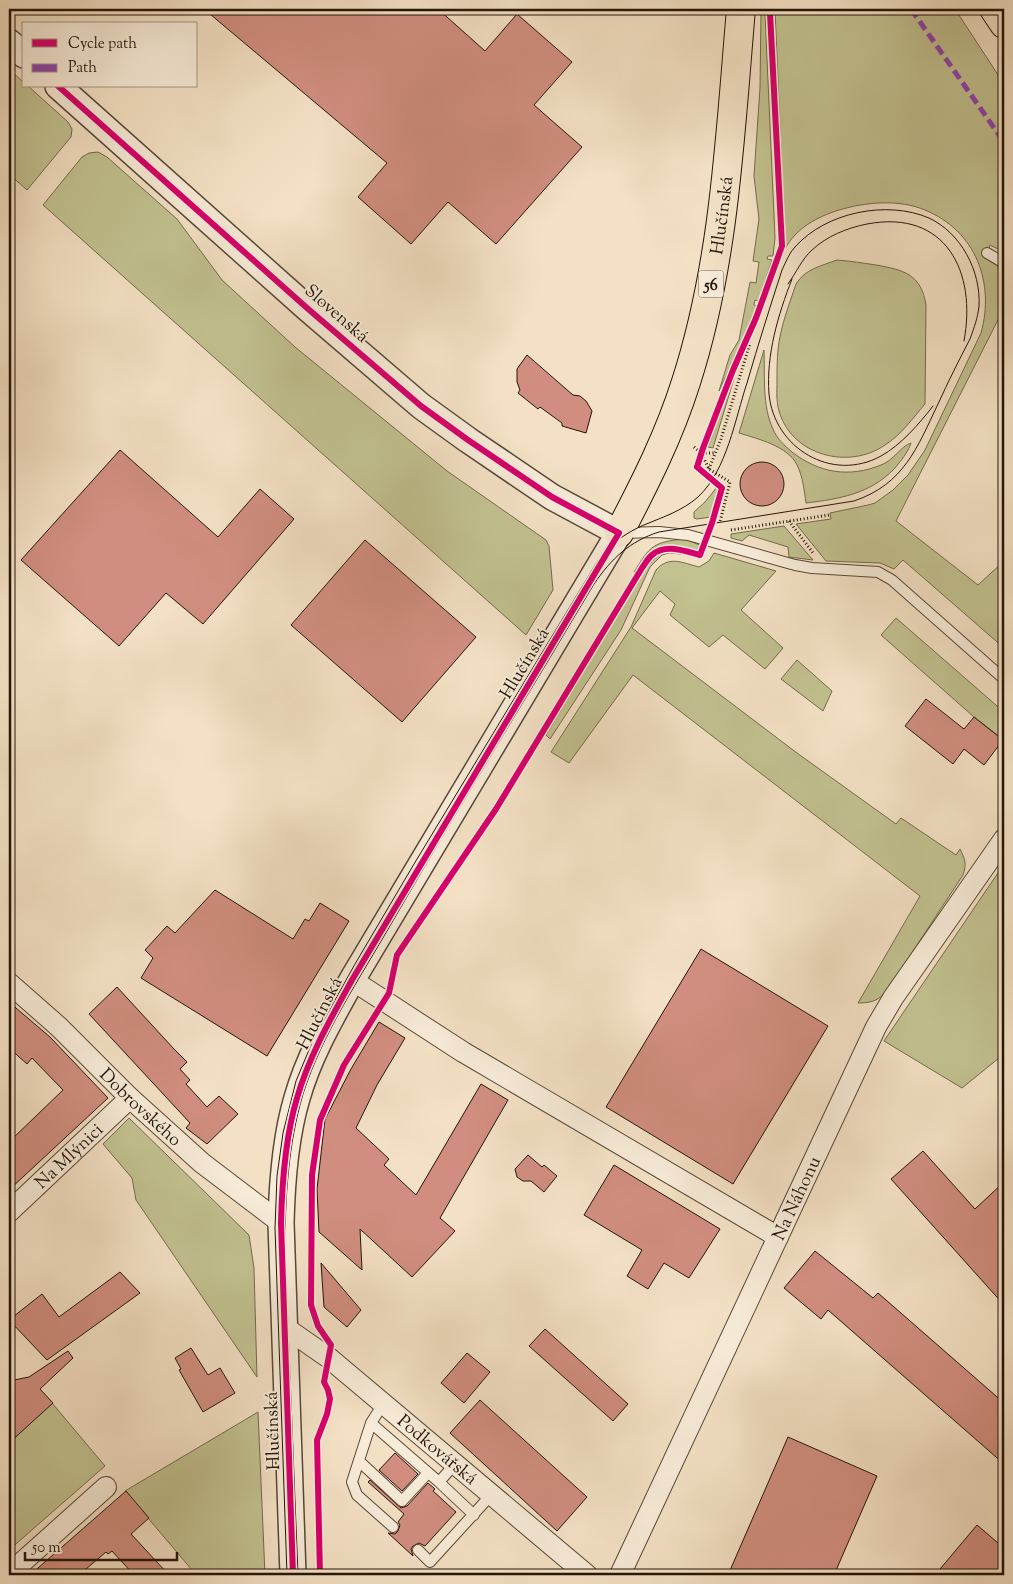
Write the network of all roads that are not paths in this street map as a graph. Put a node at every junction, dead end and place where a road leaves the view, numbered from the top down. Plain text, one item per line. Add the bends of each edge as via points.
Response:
1 (741, 9) edge
2 (994, 9) edge
3 (1004, 24) edge
4 (9, 42) edge
5 (22, 53) edge
6 (60, 88) edge
7 (988, 253) dead end
8 (1004, 263) edge
9 (619, 533) junction
10 (1004, 678) edge
11 (1004, 839) edge
12 (352, 980) junction
13 (9, 984) edge
14 (130, 1098) junction
15 (9, 1212) edge
16 (280, 1223) junction
17 (778, 1237) junction
18 (283, 1326) junction
19 (383, 1404) junction
20 (370, 1423) junction
21 (359, 1461) junction
22 (455, 1464) junction
23 (428, 1473) junction
24 (439, 1482) junction
25 (106, 1487) dead end
26 (492, 1494) junction
27 (474, 1514) junction
28 (393, 1527) dead end
29 (418, 1550) dead end
30 (9, 1574) edge
31 (292, 1575) edge
32 (588, 1575) edge
33 (620, 1575) edge

1 - 9 main road, Hlučínská / 56 via 723,206 706,308 672,422 655,465
2 - 3 main road
4 - 5 street
6 - 9 street, Slovenská via 421,406 552,497
7 - 8 lane
9 - 10 lane via 688,535 784,563 878,572 887,576
9 - 12 street, Hlučínská
11 - 17 street, Na Náhonu via 876,1027
12 - 16 street, Hlučínská via 321,1038 296,1100 286,1146
12 - 17 street via 464,1052
13 - 14 street, Dobrovského via 59,1026
14 - 15 street, Na Mlýnici
14 - 16 street, Dobrovského via 202,1163
16 - 18 street, Hlučínská
17 - 33 street, Na Náhonu
18 - 19 street, Podkovářská
18 - 31 street, Hlučínská
19 - 20 lane
19 - 22 street, Podkovářská
20 - 21 lane
20 - 23 lane
21 - 23 lane via 402,1501
21 - 28 lane via 352,1482 357,1495
22 - 24 lane
22 - 26 street, Podkovářská
23 - 24 lane
24 - 27 lane
25 - 30 street
26 - 27 lane
26 - 32 street, Podkovářská
27 - 29 lane via 430,1562

